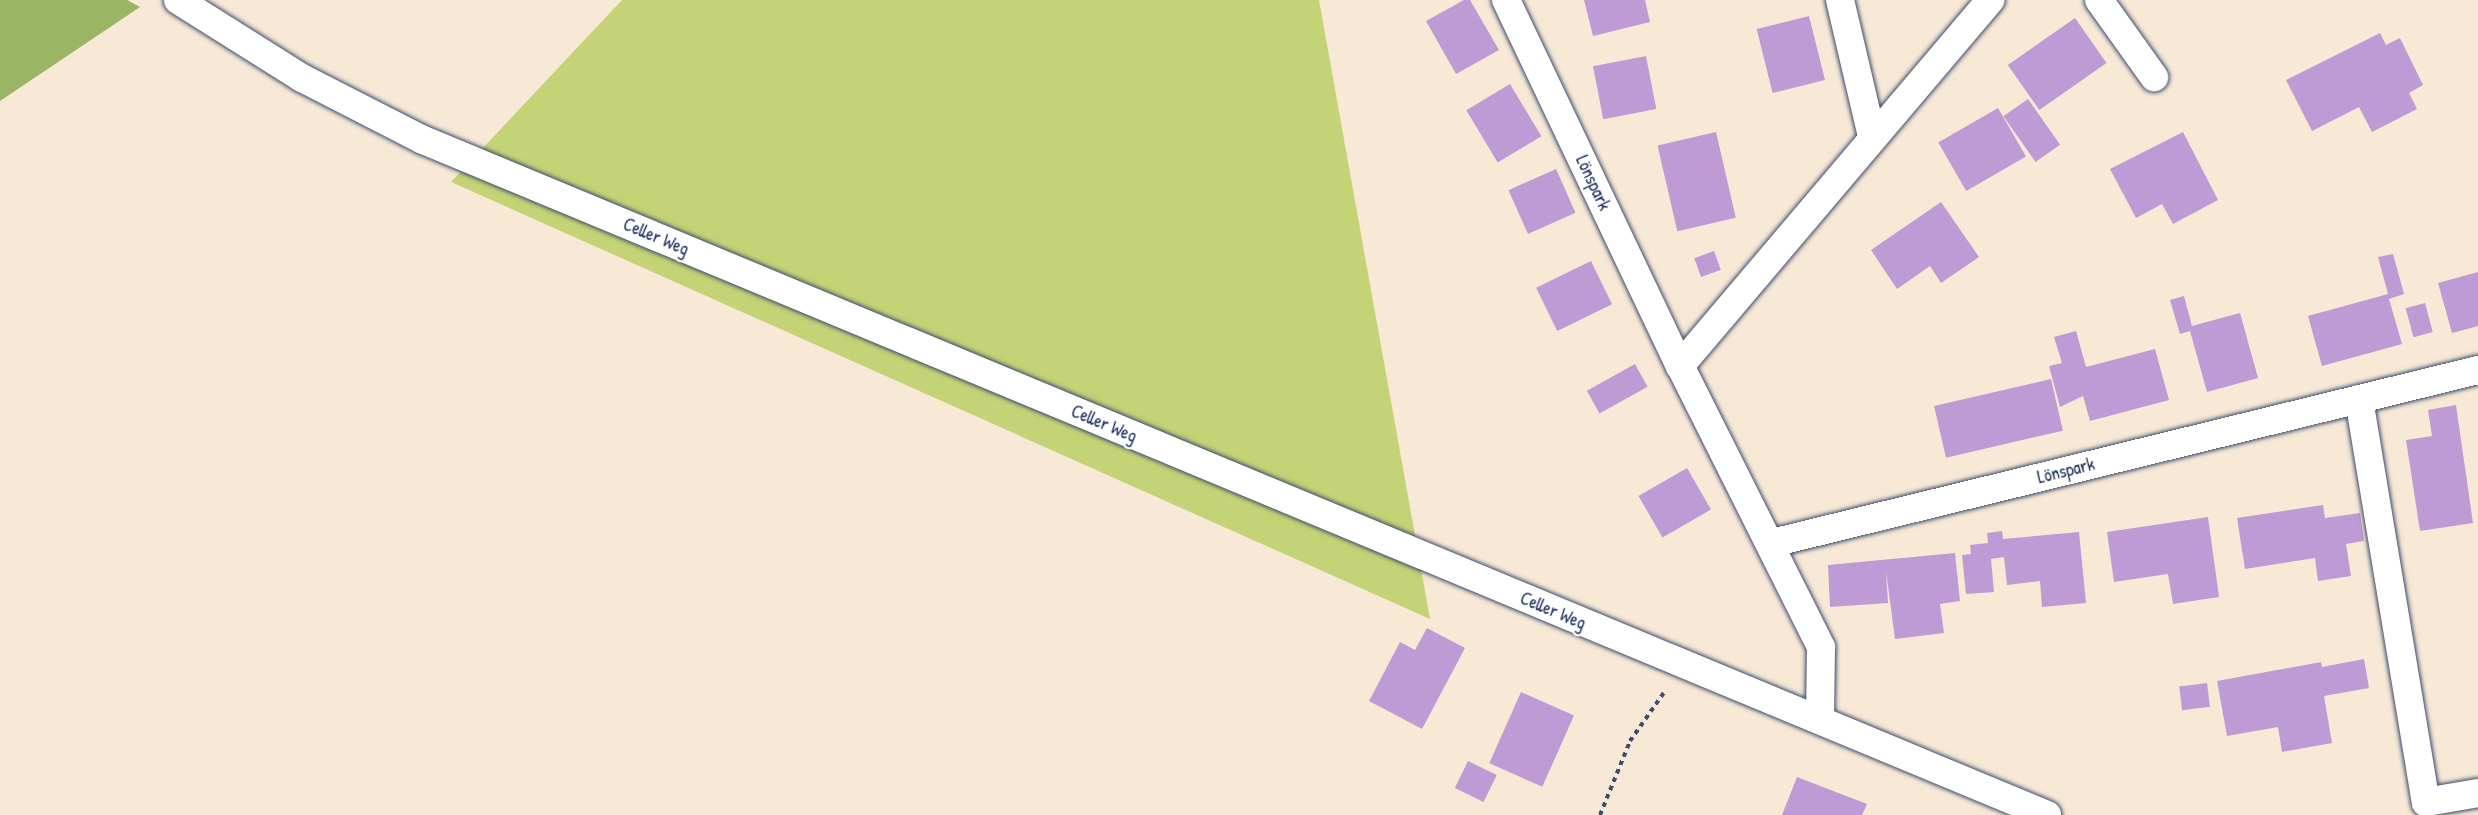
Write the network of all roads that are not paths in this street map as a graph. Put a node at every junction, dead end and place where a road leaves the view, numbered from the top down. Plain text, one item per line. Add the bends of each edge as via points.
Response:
1 (178, 0) edge
2 (1506, 0) edge
3 (1840, 0) edge
4 (1990, 0) edge
5 (2099, 0) edge
6 (2154, 76) dead end
7 (1872, 136) junction
8 (1680, 366) junction
9 (2478, 370) edge
10 (2359, 399) junction
11 (1772, 543) junction
12 (1820, 718) junction
13 (2478, 793) edge
14 (2047, 815) edge

1 - 12 street, Celler Weg via 302,78 421,139 1703,674
2 - 8 street, Lönspark
3 - 7 street
4 - 7 street
5 - 6 street
7 - 8 street
8 - 11 street, Lönspark
9 - 10 street, Lönspark
10 - 11 street, Lönspark
10 - 13 street via 2427,802
11 - 12 street, Lönspark via 1821,647
12 - 14 street, Celler Weg

